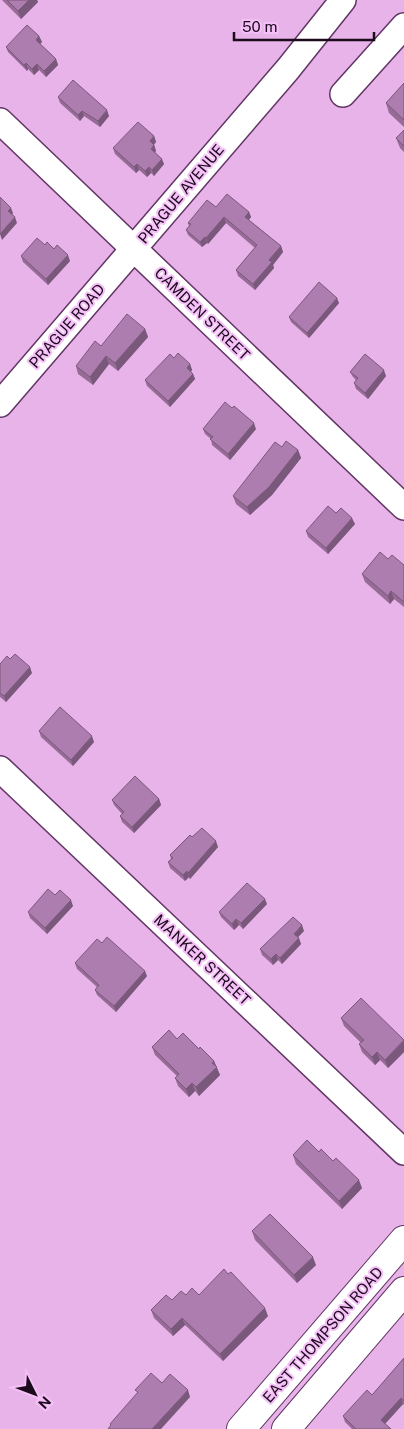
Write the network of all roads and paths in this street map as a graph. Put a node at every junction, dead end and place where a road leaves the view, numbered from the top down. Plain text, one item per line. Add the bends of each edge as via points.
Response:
1 (344, 0) edge
2 (404, 26) edge
3 (342, 94) dead end
4 (0, 121) edge
5 (134, 249) junction
6 (0, 404) edge
7 (404, 507) edge
8 (0, 768) edge
9 (404, 1152) edge
10 (404, 1240) edge
11 (404, 1291) edge
12 (241, 1429) edge
13 (286, 1429) edge

1 - 5 street, PRAGUE AVENUE
2 - 3 street
4 - 5 street, CAMDEN STREET
5 - 6 street, PRAGUE ROAD
5 - 7 street, CAMDEN STREET
8 - 9 street, MANKER STREET
10 - 12 main road, EAST THOMPSON ROAD
11 - 13 main road

